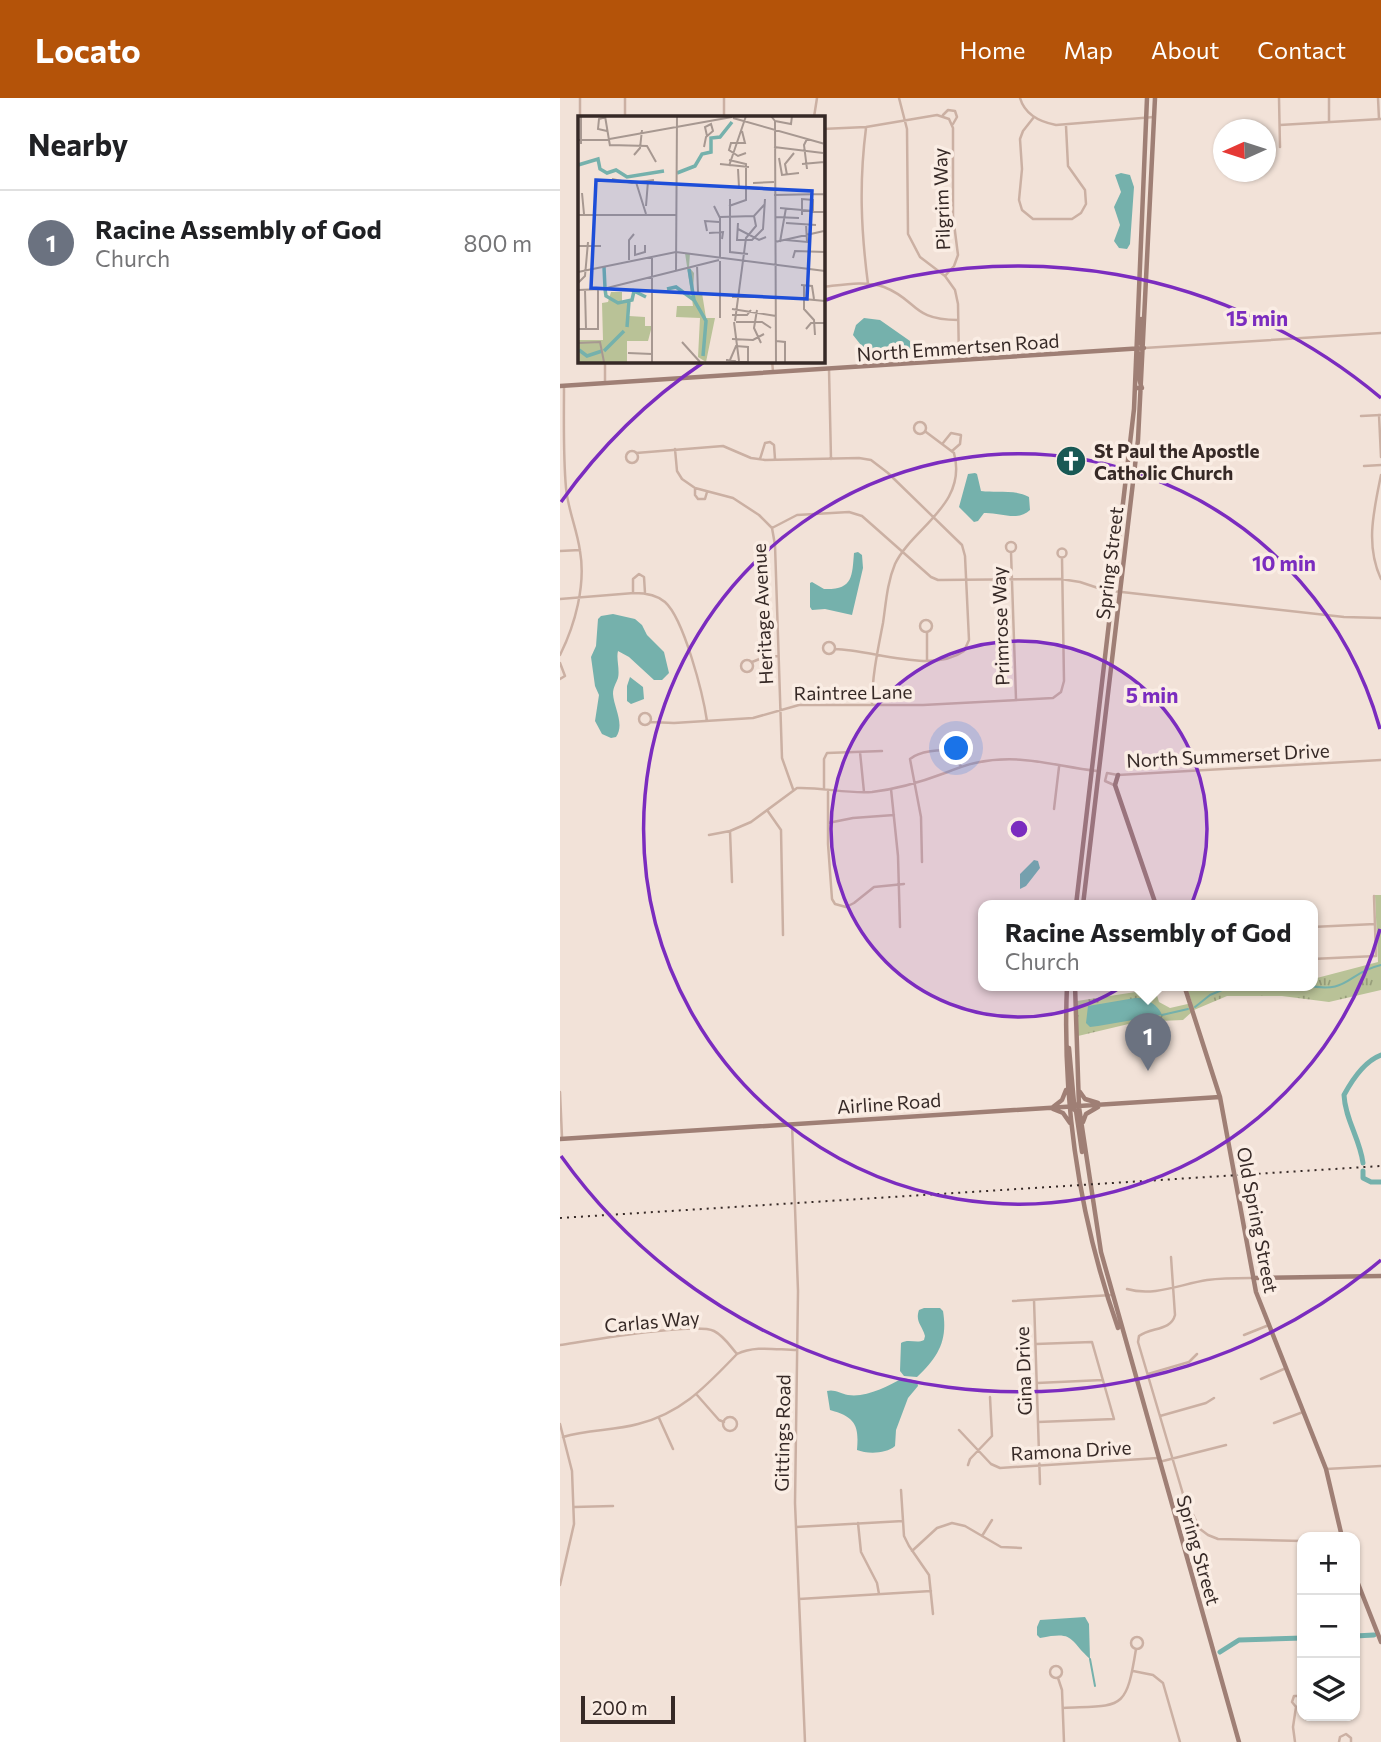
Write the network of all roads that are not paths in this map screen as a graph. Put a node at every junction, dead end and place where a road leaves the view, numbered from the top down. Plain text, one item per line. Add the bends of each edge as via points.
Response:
1 (580, 98) edge
2 (625, 98) edge
3 (724, 98) edge
4 (817, 98) edge
5 (899, 98) edge
6 (1020, 98) edge
7 (1147, 98) edge
8 (1155, 98) edge
9 (1279, 98) edge
10 (1329, 98) edge
11 (1378, 98) edge
12 (943, 115) junction
13 (580, 116) edge
14 (625, 116) edge
15 (724, 116) edge
16 (814, 116) edge
17 (1034, 117) junction
18 (1147, 117) junction
19 (1154, 117) junction
20 (1380, 119) edge
21 (906, 121) junction
22 (1329, 122) junction
23 (953, 124) junction
24 (1280, 125) junction
25 (1066, 126) junction
26 (866, 127) junction
27 (824, 129) edge
28 (1280, 147) dead end
29 (1142, 228) junction
30 (1150, 229) junction
31 (945, 276) junction
32 (868, 285) junction
33 (824, 287) edge
34 (1138, 307) junction
35 (1146, 307) junction
36 (958, 320) junction
37 (1381, 333) edge
38 (1144, 348) junction
39 (1136, 349) junction
40 (959, 361) junction
41 (605, 362) edge
42 (772, 362) edge
43 (829, 369) junction
44 (774, 372) junction
45 (605, 383) junction
46 (562, 386) edge
47 (1142, 387) junction
48 (1135, 388) junction
49 (1380, 415) edge
50 (1361, 416) dead end
51 (926, 432) dead end
52 (943, 443) junction
53 (675, 449) junction
54 (951, 451) junction
55 (636, 453) dead end
56 (1381, 457) edge
57 (760, 459) junction
58 (831, 459) junction
59 (775, 460) junction
60 (1381, 465) edge
61 (1364, 466) dead end
62 (1381, 475) edge
63 (1126, 476) junction
64 (1134, 477) junction
65 (695, 488) junction
66 (708, 490) junction
67 (933, 519) junction
68 (772, 528) junction
69 (1118, 542) junction
70 (1126, 543) junction
71 (580, 550) junction
72 (560, 551) edge
73 (1012, 552) dead end
74 (903, 554) junction
75 (1062, 558) dead end
76 (1012, 579) junction
77 (1061, 579) junction
78 (1381, 579) edge
79 (967, 580) junction
80 (1112, 591) junction
81 (1121, 592) junction
82 (633, 593) junction
83 (645, 593) junction
84 (578, 597) junction
85 (560, 599) edge
86 (1381, 618) edge
87 (927, 632) dead end
88 (835, 649) dead end
89 (877, 653) junction
90 (560, 655) edge
91 (778, 656) junction
92 (752, 662) dead end
93 (928, 662) junction
94 (560, 663) edge
95 (560, 679) edge
96 (1016, 700) junction
97 (872, 704) junction
98 (781, 709) junction
99 (707, 721) junction
100 (650, 722) dead end
101 (882, 751) dead end
102 (860, 752) junction
103 (1381, 760) edge
104 (961, 766) junction
105 (1059, 767) junction
106 (1094, 771) junction
107 (1118, 775) junction
108 (916, 783) junction
109 (1115, 785) junction
110 (891, 789) junction
111 (793, 790) junction
112 (826, 790) junction
113 (864, 792) junction
114 (1055, 809) dead end
115 (767, 810) junction
116 (894, 815) junction
117 (828, 823) junction
118 (730, 831) junction
119 (709, 835) dead end
120 (922, 862) dead end
121 (732, 881) dead end
122 (901, 884) junction
123 (1374, 896) dead end
124 (1077, 900) edge
125 (1083, 900) edge
126 (1154, 900) edge
127 (1375, 925) junction
128 (900, 927) dead end
129 (1318, 927) edge
130 (783, 935) dead end
131 (1318, 959) edge
132 (1067, 991) edge
133 (1075, 991) edge
134 (1186, 991) edge
135 (1066, 1025) junction
136 (1067, 1076) junction
137 (1078, 1084) junction
138 (561, 1092) edge
139 (1220, 1097) junction
140 (1105, 1105) junction
141 (1079, 1107) junction
142 (1049, 1108) junction
143 (1069, 1108) junction
144 (792, 1124) junction
145 (1072, 1129) junction
146 (1083, 1137) junction
147 (561, 1138) edge
148 (1087, 1167) junction
149 (1171, 1258) dead end
150 (1381, 1276) edge
151 (1253, 1278) junction
152 (1173, 1288) junction
153 (1127, 1289) dead end
154 (1110, 1296) junction
155 (1034, 1300) junction
156 (1013, 1301) dead end
157 (1269, 1325) junction
158 (1244, 1335) dead end
159 (1036, 1343) junction
160 (560, 1345) edge
161 (797, 1350) junction
162 (737, 1354) junction
163 (1197, 1354) dead end
164 (1286, 1368) junction
165 (1148, 1374) junction
166 (1261, 1378) dead end
167 (1103, 1380) junction
168 (1037, 1383) junction
169 (697, 1395) junction
170 (990, 1397) dead end
171 (1214, 1398) dead end
172 (1303, 1412) junction
173 (1160, 1416) junction
174 (659, 1418) junction
175 (724, 1422) dead end
176 (1038, 1422) junction
177 (1274, 1423) dead end
178 (560, 1424) edge
179 (959, 1430) dead end
180 (564, 1437) junction
181 (1226, 1445) dead end
182 (673, 1449) dead end
183 (979, 1451) junction
184 (1172, 1459) junction
185 (1159, 1460) junction
186 (968, 1465) dead end
187 (1040, 1465) junction
188 (1381, 1466) edge
189 (1326, 1469) junction
190 (1040, 1484) dead end
191 (901, 1490) dead end
192 (613, 1506) dead end
193 (574, 1507) junction
194 (992, 1520) dead end
195 (903, 1521) junction
196 (858, 1523) junction
197 (796, 1527) junction
198 (1341, 1532) edge
199 (982, 1536) junction
200 (1297, 1541) edge
201 (1021, 1548) dead end
202 (912, 1551) junction
203 (560, 1585) edge
204 (1360, 1588) edge
205 (931, 1591) junction
206 (879, 1594) junction
207 (799, 1600) junction
208 (933, 1614) dead end
209 (1380, 1638) edge
210 (1136, 1649) dead end
211 (1133, 1671) junction
212 (1058, 1678) dead end
213 (1297, 1695) edge
214 (1296, 1707) joint
215 (1063, 1708) junction
216 (805, 1742) edge
217 (1064, 1742) edge
218 (1180, 1742) edge
219 (1239, 1742) edge
220 (1295, 1742) edge
221 (1339, 1742) edge
222 (1351, 1742) edge

1 - 13 street
2 - 14 street
3 - 15 street
4 - 16 street
5 - 21 street
6 - 17 street
7 - 18 main road, Spring Street
8 - 19 main road, Spring Street
9 - 24 street
10 - 22 street
11 - 20 street
12 - 21 street
12 - 23 street, Pilgrim Way
12 - 23 street via 955,111
17 - 25 street
17 - 25 street via 1020,139 1020,205 1033,219 1072,219 1083,211 1087,196 1068,166
18 - 19 street
18 - 25 street
18 - 29 main road, Spring Street
19 - 30 main road, Spring Street
20 - 22 street
21 - 26 street
21 - 31 street via 909,238 920,257
22 - 24 street
23 - 31 street, Pilgrim Way via 953,216 958,255
24 - 28 street
26 - 27 street
26 - 32 street via 860,190
29 - 30 main road
29 - 34 main road, Spring Street
30 - 35 main road, Spring Street
31 - 36 street via 956,293
32 - 33 street
32 - 36 street via 888,289 930,318
34 - 35 main road
34 - 38 main road
34 - 39 main road, Spring Street
35 - 38 main road, Spring Street
36 - 40 street
37 - 38 street, North Emmertsen Road
38 - 39 main road, North Emmertsen Road
38 - 47 main road, Spring Street
39 - 40 main road, North Emmertsen Road
39 - 47 main road
39 - 48 main road, Spring Street
40 - 43 main road, North Emmertsen Road
41 - 45 street
42 - 44 street
43 - 44 main road, North Emmertsen Road
43 - 58 street
44 - 45 main road, North Emmertsen Road
45 - 46 main road, North Emmertsen Road
46 - 71 street via 565,486
47 - 48 main road
47 - 64 main road, Spring Street
48 - 63 main road, Spring Street
49 - 50 street
49 - 56 street
51 - 52 street
52 - 54 street
52 - 54 street via 951,433 961,435 960,444
53 - 55 street
53 - 57 street via 723,446
53 - 65 street via 677,471
54 - 67 street via 956,461 953,486
57 - 59 street
57 - 59 street via 765,443 770,442
58 - 59 street
58 - 67 street via 871,460
60 - 61 street
62 - 78 street via 1372,524 1374,558
63 - 64 main road
63 - 69 main road, Spring Street
64 - 70 main road, Spring Street
65 - 66 street, Heritage Avenue
65 - 66 street via 695,498 700,500
66 - 68 street, Heritage Avenue via 733,498
67 - 74 street
67 - 79 street via 962,545
68 - 74 street via 797,515 849,512 862,516
68 - 91 street, Heritage Avenue
69 - 70 main road
69 - 80 main road, Spring Street
70 - 81 main road, Spring Street
71 - 72 street
71 - 84 street
73 - 76 street, Primrose Way
74 - 79 street via 934,579
74 - 89 street via 890,578
75 - 77 street
76 - 77 street
76 - 79 street
76 - 96 street, Primrose Way
77 - 80 street
77 - 96 street, Raintree Lane via 1063,688 1048,700
79 - 93 street via 969,640 965,651
80 - 81 street
80 - 106 main road, Spring Street
81 - 86 street
81 - 106 main road, Spring Street
82 - 83 street
82 - 83 street via 632,579 639,574 644,577
82 - 84 street
83 - 99 street via 664,600 673,611 700,680
84 - 85 street
84 - 90 street via 571,632
87 - 93 street
88 - 89 street
89 - 93 street
89 - 97 street
91 - 92 street
91 - 98 street, Heritage Avenue
94 - 95 street via 565,672
96 - 97 street, Raintree Lane
97 - 98 street, Raintree Lane
98 - 99 street, Raintree Lane via 753,718
98 - 111 street, Heritage Avenue via 782,758
99 - 100 street, Raintree Lane
101 - 102 street
102 - 112 street via 827,753
102 - 113 street
103 - 107 street, North Summerset Drive
104 - 105 street via 1018,758
104 - 108 street
104 - 108 street via 953,751 912,756
105 - 106 street
105 - 114 street
106 - 124 main road, Spring Street
106 - 125 main road, Spring Street
107 - 109 main road
107 - 109 street, North Summerset Drive via 1107,773 1104,777
108 - 110 street
108 - 120 street
109 - 126 main road
110 - 113 street
110 - 116 street
111 - 112 street
111 - 115 street
112 - 113 street
112 - 117 street
115 - 118 street
115 - 130 street via 781,830
116 - 117 street
116 - 122 street
117 - 122 street via 830,894 835,904 851,906 874,887
118 - 119 street
118 - 121 street
122 - 128 street
123 - 127 street
127 - 129 street
127 - 131 street via 1376,956
132 - 135 main road, Spring Street
133 - 137 main road, Spring Street
134 - 139 main road, Old Spring Street
135 - 136 main road, Spring Street
135 - 141 main road via 1074,1104
136 - 142 main road via 1062,1100
136 - 143 main road, Spring Street
137 - 140 main road via 1084,1099
137 - 141 main road, Spring Street
138 - 147 street
139 - 140 main road, Airline Road
139 - 151 main road, Old Spring Street
140 - 141 main road, Airline Road
140 - 146 main road via 1086,1114
141 - 143 main road, Airline Road
141 - 146 main road, Spring Street
142 - 143 main road, Airline Road
142 - 144 main road, Airline Road
142 - 145 main road via 1065,1115
143 - 145 main road, Spring Street
143 - 148 main road via 1076,1111
144 - 147 main road, Airline Road
144 - 161 street, Gittings Road
145 - 154 main road, Spring Street via 1081,1194
146 - 148 main road, Spring Street
148 - 154 main road, Spring Street
149 - 152 street
150 - 151 main road
151 - 152 street via 1208,1280
151 - 157 main road, Old Spring Street
152 - 153 street
152 - 165 street via 1174,1321 1139,1336
154 - 155 street
154 - 185 main road, Spring Street
155 - 156 street
155 - 159 street, Gina Drive
157 - 158 street
157 - 164 main road, Old Spring Street
159 - 167 street via 1092,1342
159 - 168 street, Gina Drive
160 - 162 street, Carlas Way via 705,1328 721,1336
161 - 162 street via 751,1349
161 - 197 street, Gittings Road
162 - 169 street
163 - 165 street via 1189,1362
164 - 166 street
164 - 172 main road, Old Spring Street
165 - 173 street
167 - 168 street
167 - 176 street via 1114,1419
168 - 176 street, Gina Drive
169 - 174 street
169 - 175 street
170 - 183 street via 992,1436
171 - 173 street
172 - 177 street
172 - 189 main road, Old Spring Street
173 - 184 street
174 - 180 street
174 - 182 street
176 - 187 street, Gina Drive
178 - 180 street
179 - 183 street, Ramona Drive
180 - 193 street
181 - 184 street, Ramona Drive
183 - 186 street
183 - 187 street, Ramona Drive via 1000,1468
184 - 185 street, Ramona Drive
184 - 200 street via 1195,1521 1208,1535 1226,1540
185 - 187 street, Ramona Drive
185 - 219 main road, Spring Street
187 - 190 street, Gina Drive
188 - 189 street
189 - 198 main road, Old Spring Street
191 - 195 street
192 - 193 street
193 - 203 street
194 - 199 street
195 - 196 street
195 - 202 street
196 - 197 street
196 - 206 street via 861,1552
197 - 207 street, Gittings Road
199 - 201 street via 1002,1547
199 - 202 street via 961,1524 947,1524
202 - 205 street via 927,1570
204 - 209 main road
205 - 206 street
205 - 208 street
206 - 207 street
207 - 216 street, Gittings Road
210 - 211 street
211 - 215 street via 1125,1695 1114,1704
211 - 218 street via 1153,1675 1163,1683
212 - 215 street
213 - 214 street via 1292,1702
214 - 220 street
215 - 217 street
221 - 222 street via 1346,1734

